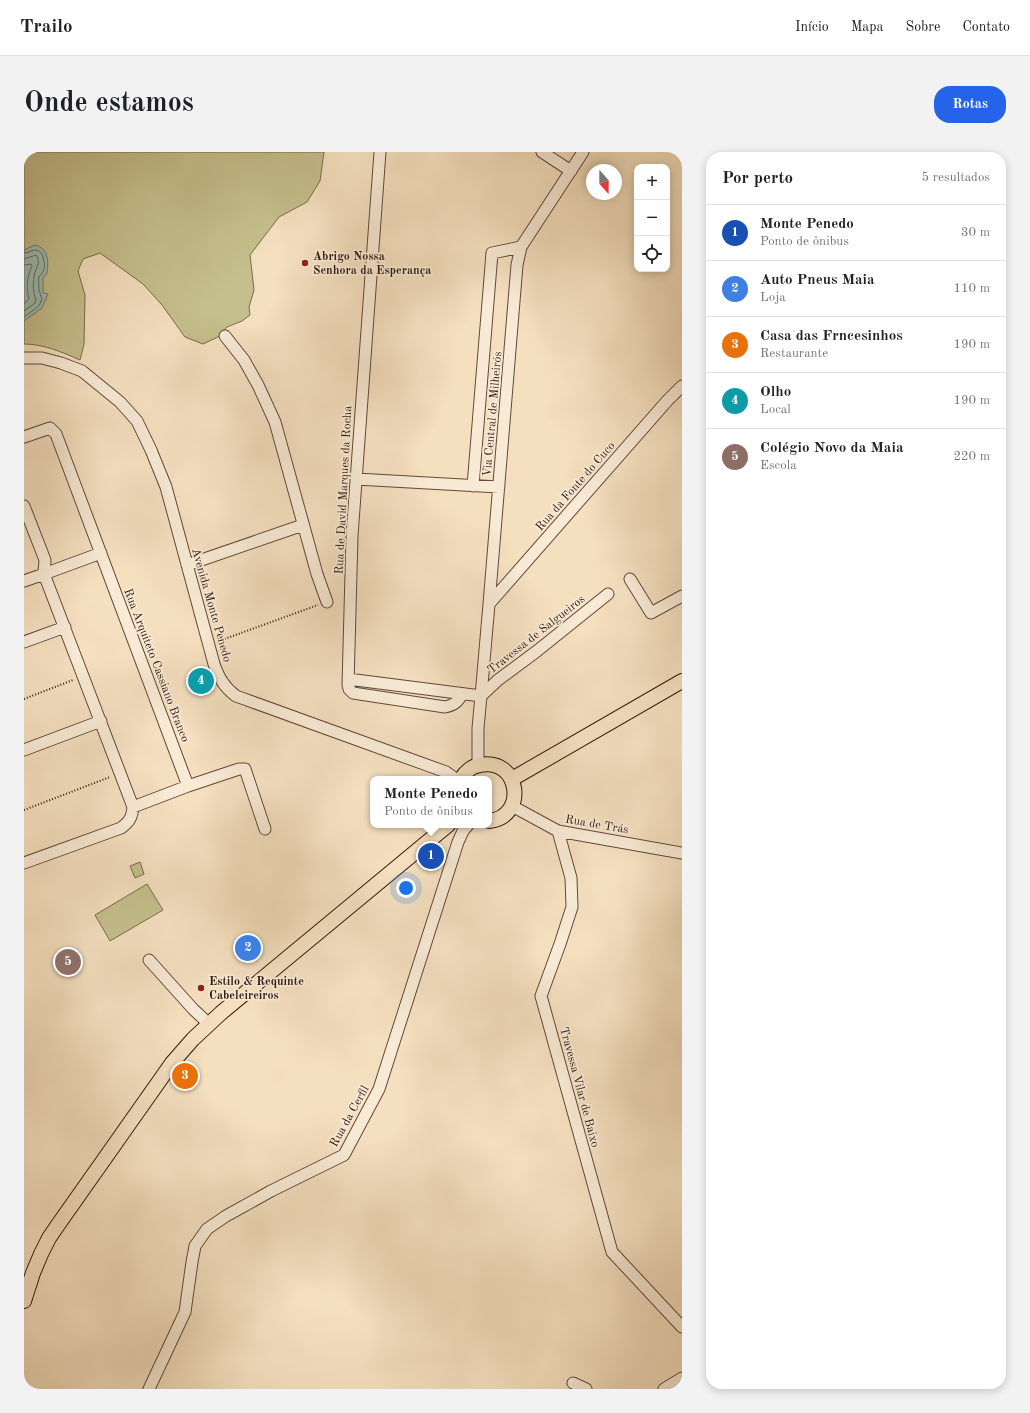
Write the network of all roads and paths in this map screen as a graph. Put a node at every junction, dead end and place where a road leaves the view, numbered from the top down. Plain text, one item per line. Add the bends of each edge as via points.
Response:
1 (380, 152) edge
2 (542, 152) edge
3 (583, 152) edge
4 (571, 171) junction
5 (521, 247) junction
6 (226, 336) dead end
7 (24, 358) edge
8 (682, 386) edge
9 (24, 437) edge
10 (356, 479) junction
11 (473, 486) junction
12 (499, 487) junction
13 (24, 506) edge
14 (304, 525) junction
15 (101, 553) junction
16 (187, 565) junction
17 (44, 574) junction
18 (630, 579) dead end
19 (24, 581) edge
20 (608, 594) dead end
21 (682, 596) edge
22 (327, 602) joint
23 (489, 604) junction
24 (65, 627) junction
25 (24, 642) edge
26 (208, 644) junction
27 (83, 676) junction
28 (682, 681) edge
29 (480, 696) junction
30 (24, 698) edge
31 (101, 721) junction
32 (24, 750) edge
33 (478, 765) junction
34 (120, 773) junction
35 (452, 776) edge
36 (463, 776) edge
37 (512, 779) junction
38 (188, 786) junction
39 (512, 806) junction
40 (133, 808) junction
41 (24, 810) edge
42 (492, 820) edge
43 (444, 828) edge
44 (466, 828) edge
45 (265, 829) dead end
46 (558, 831) junction
47 (682, 853) edge
48 (24, 863) edge
49 (149, 960) dead end
50 (209, 1024) junction
51 (24, 1301) edge
52 (682, 1327) edge
53 (682, 1378) edge
54 (574, 1383) dead end
55 (149, 1389) edge
56 (586, 1389) edge
57 (664, 1389) edge

1 - 10 street, Rua de David Marques da Rocha
2 - 4 street
3 - 4 street, Via Central de Milheirós
4 - 5 street, Via Central de Milheirós
5 - 11 street via 492,253
5 - 12 street, Via Central de Milheirós via 517,265
6 - 14 street via 258,385 274,422
7 - 16 street, Avenida Monte Penedo via 42,358 82,371 120,402 136,421 166,487
8 - 23 street, Rua da Fonte do Cuco
9 - 15 street, Rua Arquiteto Cassiano Branco via 50,428 56,434
10 - 11 street
10 - 29 street, Rua de David Marques da Rocha via 352,536 349,689 353,693 446,707 459,701 462,694
11 - 12 street
12 - 23 street, Via Central de Milheirós
13 - 17 street via 44,560
14 - 16 street
14 - 22 street
15 - 17 street
15 - 38 street, Rua Arquiteto Cassiano Branco
16 - 26 street, Avenida Monte Penedo
17 - 19 street
17 - 24 street
18 - 21 street via 651,613
20 - 29 street, Travessa de Salgueiros
22 - 26 path
23 - 29 street, Via Central de Milheirós
24 - 25 street
24 - 27 street
26 - 35 street, Avenida Monte Penedo via 219,678 236,696
27 - 30 path
27 - 31 street
28 - 37 main road
29 - 33 street, Via Central de Milheirós
31 - 32 street
31 - 34 street
33 - 36 main road
33 - 37 main road via 497,766 507,772
34 - 40 street
34 - 41 path
37 - 39 main road via 515,792
38 - 40 street
38 - 45 street via 245,769
39 - 42 main road via 504,815
39 - 46 street, Rua de Trás
40 - 48 street via 128,822 121,828
43 - 50 main road
44 - 55 street, Rua da Cerfil via 458,842 379,1089 344,1155 271,1191 207,1229 195,1246 185,1312
46 - 47 street, Rua de Trás
46 - 52 street, Travessa Vilar de Baixo via 571,878 572,907 541,996 612,1252
49 - 50 street
50 - 51 main road via 168,1070 49,1238
53 - 57 street
54 - 56 street

